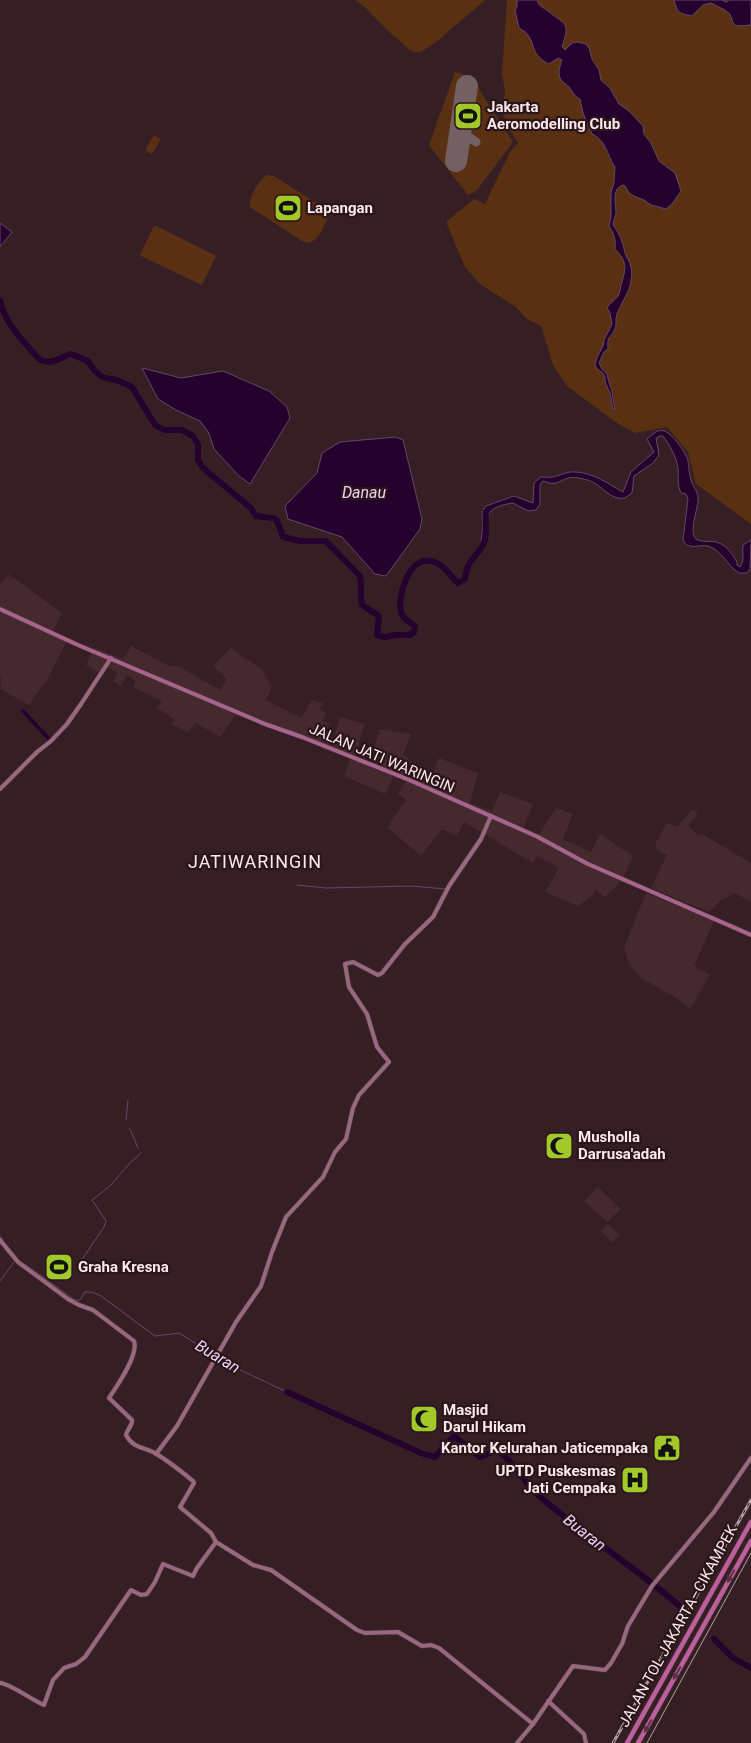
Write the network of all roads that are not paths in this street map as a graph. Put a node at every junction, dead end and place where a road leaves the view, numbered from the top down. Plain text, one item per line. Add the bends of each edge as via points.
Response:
1 (0, 610) edge
2 (111, 658) junction
3 (0, 789) edge
4 (490, 816) junction
5 (751, 934) edge
6 (0, 1240) edge
7 (156, 1454) junction
8 (751, 1458) edge
9 (751, 1522) edge
10 (751, 1541) edge
11 (216, 1542) junction
12 (0, 1683) edge
13 (548, 1701) junction
14 (533, 1724) junction
15 (517, 1743) edge
16 (586, 1743) edge
17 (627, 1743) edge
18 (638, 1743) edge

1 - 2 main road, JALAN JATI WARINGIN
2 - 3 street via 57,736
2 - 4 main road, JALAN JATI WARINGIN via 265,724 382,768
4 - 5 main road, JALAN JATI WARINGIN via 588,864
4 - 7 street via 481,839 449,886 433,917 382,973 373,974 352,962 345,964 349,987 367,1014 377,1047 390,1062 359,1095 346,1139 335,1152 323,1177 286,1217 261,1286 236,1322 177,1426
6 - 7 street via 18,1262 68,1299 93,1310 134,1341 136,1346 124,1376 109,1398 132,1420 126,1431 128,1439 137,1447
7 - 11 street via 193,1481 180,1507
8 - 13 street via 714,1512 653,1584 609,1666 605,1670 573,1666
9 - 17 highway, JALAN TOL JAKARTA–CIKAMPEK
10 -> 18 highway, JALAN TOL JAKARTA–CIKAMPEK
11 - 12 street via 193,1576 163,1564 149,1592 141,1595 131,1590 84,1657 64,1668 53,1680 44,1705
11 - 14 street via 257,1566 271,1570 361,1632 398,1632 422,1646 439,1648
13 - 14 street
13 - 16 street via 584,1734
14 - 15 street

